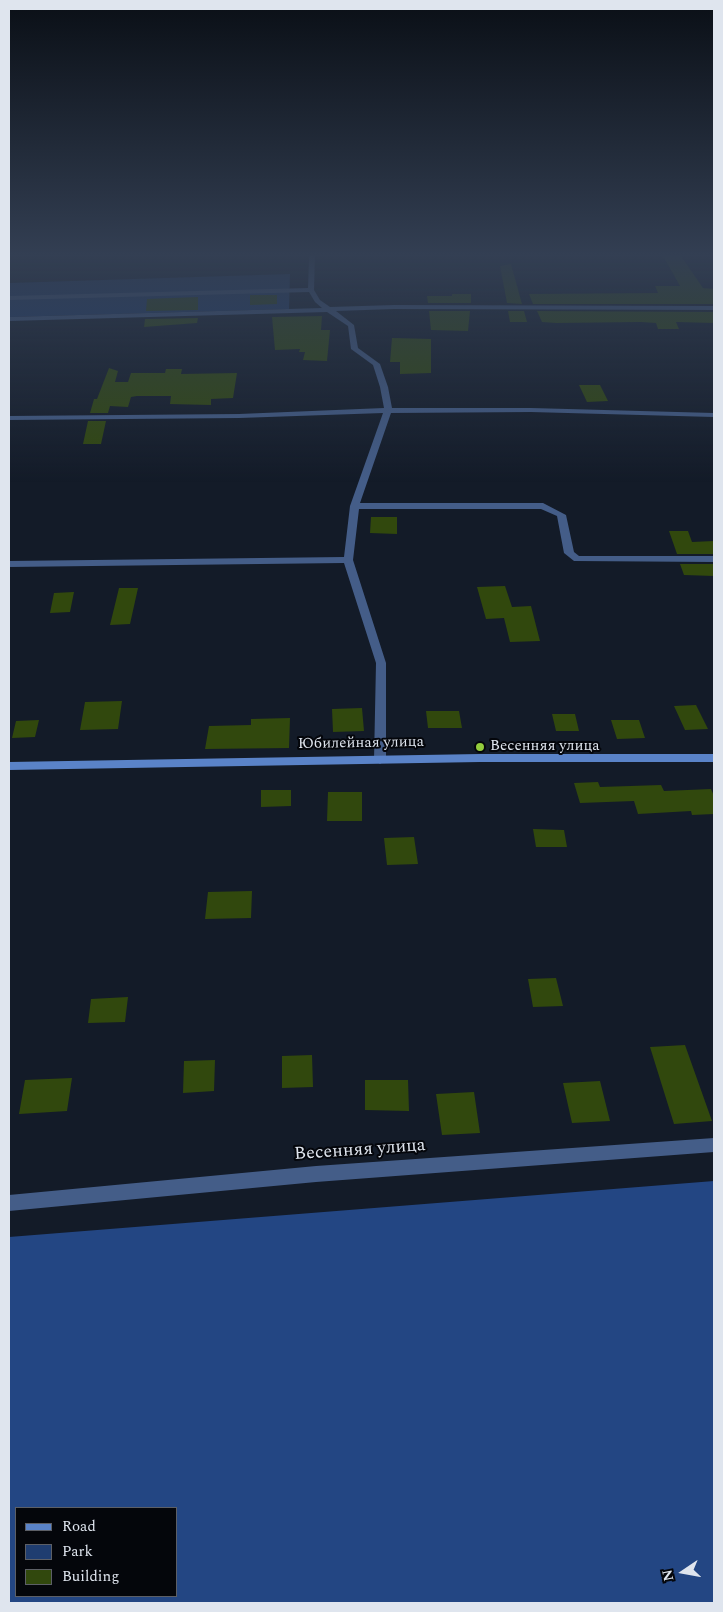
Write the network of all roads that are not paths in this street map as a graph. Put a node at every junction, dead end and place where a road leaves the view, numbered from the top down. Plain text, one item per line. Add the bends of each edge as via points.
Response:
1 (352, 331) edge
2 (388, 410) junction
3 (714, 414) edge
4 (9, 418) edge
5 (356, 506) junction
6 (714, 559) edge
7 (348, 560) junction
8 (9, 564) edge
9 (714, 758) edge
10 (380, 760) junction
11 (9, 766) edge
12 (714, 1145) edge
13 (9, 1203) edge

1 - 2 street via 355,349 376,364
2 - 3 street
2 - 4 street via 239,416
2 - 5 street
5 - 6 street via 543,506 561,515 569,553 577,559
5 - 7 street
7 - 8 street
7 - 10 street via 381,663
9 - 10 street, Юбилейная улица
10 - 11 street, Юбилейная улица
12 - 13 street, Весенняя улица via 316,1174

